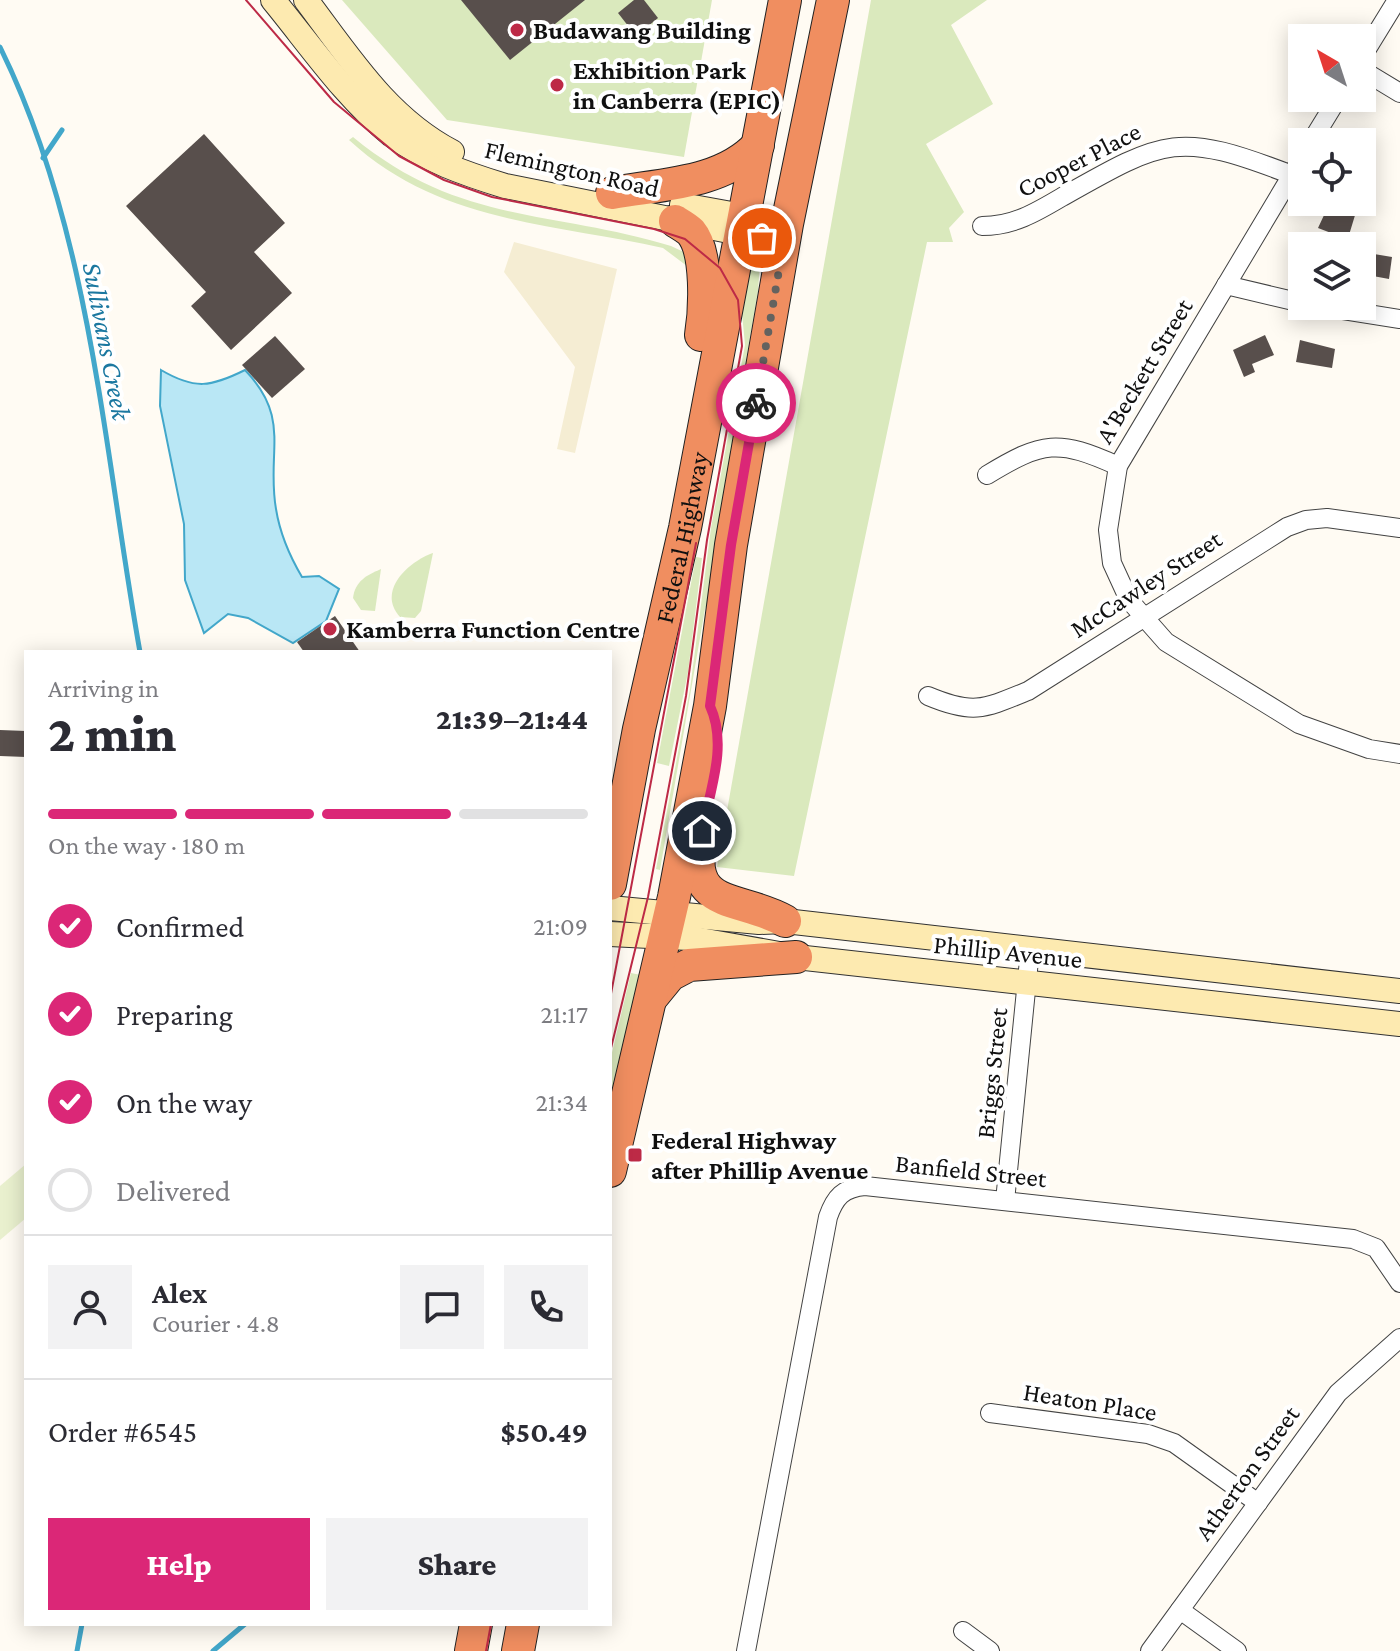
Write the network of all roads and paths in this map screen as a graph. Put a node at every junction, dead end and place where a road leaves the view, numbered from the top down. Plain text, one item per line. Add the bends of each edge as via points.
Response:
1 (273, 0) edge
2 (306, 0) edge
3 (785, 0) edge
4 (833, 0) edge
5 (1397, 0) edge
6 (1376, 34) edge
7 (1376, 78) edge
8 (1400, 93) edge
9 (758, 145) junction
10 (1288, 174) edge
11 (1288, 182) edge
12 (612, 193) junction
13 (675, 221) junction
14 (741, 225) junction
15 (982, 226) dead end
16 (786, 233) junction
17 (1226, 285) junction
18 (1288, 300) edge
19 (1376, 315) edge
20 (1400, 319) edge
21 (1118, 466) junction
22 (987, 475) dead end
23 (692, 492) junction
24 (1400, 528) edge
25 (1142, 617) junction
26 (928, 696) dead end
27 (710, 706) junction
28 (1400, 754) edge
29 (612, 873) edge
30 (612, 909) edge
31 (785, 921) junction
32 (668, 925) junction
33 (612, 934) edge
34 (1030, 950) junction
35 (796, 957) junction
36 (1027, 983) junction
37 (1400, 991) edge
38 (652, 997) junction
39 (1400, 1024) edge
40 (612, 1163) edge
41 (1005, 1201) junction
42 (1400, 1283) edge
43 (1400, 1338) edge
44 (990, 1413) dead end
45 (1258, 1503) junction
46 (1180, 1610) junction
47 (476, 1626) edge
48 (523, 1626) edge
49 (963, 1631) dead end
50 (471, 1651) edge
51 (518, 1651) edge
52 (746, 1651) edge
53 (990, 1651) edge
54 (1150, 1651) edge
55 (1237, 1651) edge

1 - 13 main road, Flemington Road via 355,99 394,136 439,161 505,186
2 - 12 main road, Flemington Road via 378,97 448,150 513,176
3 - 9 highway, Federal Highway
4 - 16 highway, Federal Highway
5 - 6 street
7 - 8 street
9 - 12 highway via 724,172
9 - 14 highway, Federal Highway
10 - 15 street, Cooper Place via 1215,147 1174,145 1145,153 1026,218
11 - 17 street, A'Beckett Street
12 - 14 main road, Flemington Road
13 - 14 main road, Flemington Road
13 - 23 highway via 693,234 707,299 683,442
14 - 16 main road, Flemington Road
14 - 23 highway, Federal Highway
16 - 27 highway, Federal Highway via 731,545
17 - 18 street
17 - 21 street, A'Beckett Street
19 - 20 street
21 - 22 street via 1078,448 1048,447 1020,455
21 - 25 street, A'Beckett Street via 1108,530 1112,563
23 - 29 highway, Federal Highway
24 - 25 street, McCawley Street via 1306,520 1261,541
25 - 26 street, McCawley Street via 1028,691 991,706 960,710
25 - 28 street, A'Beckett Street via 1166,642 1299,724 1348,743
27 - 31 highway via 719,742 698,874 720,899 763,909
27 - 32 highway, Federal Highway
30 - 32 main road, Phillip Avenue
31 - 32 main road, Phillip Avenue
31 - 34 main road, Phillip Avenue
32 - 33 main road, Phillip Avenue
32 - 35 main road, Phillip Avenue
32 - 38 highway, Federal Highway
34 - 36 street, Briggs Street
34 - 37 main road, Phillip Avenue
35 - 36 main road, Phillip Avenue
35 - 38 highway via 689,965 670,975
36 - 39 main road, Phillip Avenue
36 - 41 street, Briggs Street
38 - 40 highway, Federal Highway
41 - 42 street, Banfield Street via 1353,1239 1376,1248
41 - 52 street, Banfield Street via 865,1186 849,1188 834,1199
43 - 45 street, Atherton Street via 1338,1393
44 - 45 street, Heaton Place via 1148,1434 1174,1443
45 - 46 street, Atherton Street
46 - 54 street, Atherton Street
46 - 55 street
47 - 50 highway
48 - 51 highway
49 - 53 street

